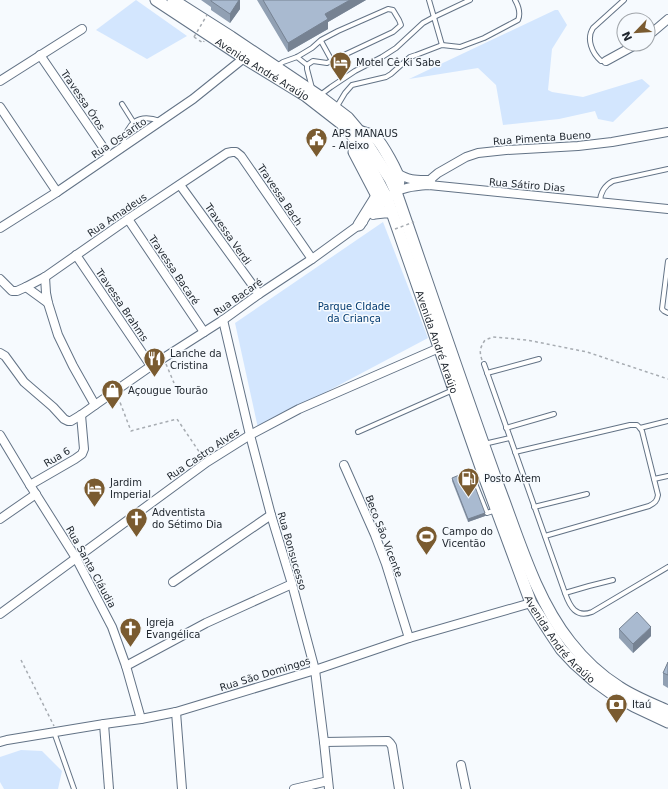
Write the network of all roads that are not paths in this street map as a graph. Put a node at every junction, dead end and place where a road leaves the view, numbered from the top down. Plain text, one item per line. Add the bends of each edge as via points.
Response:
1 (156, 0) edge
2 (174, 0) edge
3 (429, 0) edge
4 (470, 0) edge
5 (515, 0) edge
6 (624, 0) edge
7 (434, 17) junction
8 (668, 19) edge
9 (82, 29) dead end
10 (656, 29) edge
11 (320, 41) junction
12 (442, 45) junction
13 (624, 52) edge
14 (40, 55) junction
15 (297, 57) junction
16 (244, 58) junction
17 (332, 61) junction
18 (606, 62) joint
19 (307, 65) junction
20 (276, 67) junction
21 (346, 78) junction
22 (0, 81) edge
23 (352, 85) junction
24 (316, 94) junction
25 (122, 104) dead end
26 (0, 107) edge
27 (336, 109) junction
28 (160, 122) junction
29 (134, 123) junction
30 (668, 132) edge
31 (355, 133) junction
32 (123, 147) junction
33 (227, 153) joint
34 (109, 156) junction
35 (668, 169) edge
36 (397, 173) junction
37 (430, 183) junction
38 (180, 185) junction
39 (57, 192) junction
40 (387, 195) junction
41 (600, 202) junction
42 (668, 208) edge
43 (392, 212) junction
44 (375, 213) junction
45 (128, 219) junction
46 (359, 225) junction
47 (0, 227) edge
48 (76, 255) junction
49 (312, 259) junction
50 (668, 261) edge
51 (45, 277) junction
52 (0, 279) edge
53 (26, 287) junction
54 (259, 294) junction
55 (48, 303) junction
56 (668, 314) edge
57 (223, 320) junction
58 (204, 332) junction
59 (439, 348) junction
60 (0, 353) edge
61 (539, 359) dead end
62 (484, 364) road end
63 (151, 366) junction
64 (487, 373) junction
65 (454, 390) junction
66 (95, 405) junction
67 (554, 414) dead end
68 (81, 415) junction
69 (668, 421) edge
70 (506, 428) junction
71 (640, 428) junction
72 (358, 432) dead end
73 (0, 435) edge
74 (250, 435) junction
75 (510, 438) junction
76 (483, 444) junction
77 (515, 452) junction
78 (344, 465) dead end
79 (668, 476) edge
80 (654, 479) junction
81 (30, 485) junction
82 (36, 494) junction
83 (587, 494) dead end
84 (534, 507) junction
85 (271, 515) junction
86 (0, 519) edge
87 (545, 536) junction
88 (76, 558) junction
89 (668, 568) edge
90 (613, 580) dead end
91 (173, 582) dead end
92 (292, 584) junction
93 (565, 593) junction
94 (531, 603) junction
95 (0, 614) edge
96 (409, 638) junction
97 (126, 666) junction
98 (315, 670) junction
99 (668, 711) edge
100 (176, 712) junction
101 (141, 718) junction
102 (668, 722) edge
103 (104, 724) junction
104 (54, 732) junction
105 (0, 742) edge
106 (324, 742) junction
107 (461, 765) dead end
108 (328, 785) edge
109 (74, 789) edge
110 (109, 789) edge
111 (182, 789) edge
112 (294, 789) edge
113 (399, 789) edge
114 (466, 789) edge

1 - 16 main road, Avenida André Araújo
2 - 20 main road, Avenida André Araújo
3 - 7 lane
4 - 7 lane
5 - 12 lane via 520,12 518,20 460,47
6 - 18 lane via 590,33 592,49 601,62
7 - 12 lane
7 - 21 lane via 396,48
8 - 10 street
9 - 14 street
11 - 15 lane
11 - 17 lane
11 - 17 lane via 388,9 393,10 399,20 401,25 393,32
12 - 23 lane via 410,57 386,77
13 - 18 street
14 - 22 street
14 - 34 street, Travessa Óros
15 - 19 lane
15 - 20 lane
16 - 28 street, Rua Oscarito
16 - 31 main road, Avenida André Araújo via 306,96
17 - 19 lane via 313,61
19 - 24 lane
20 - 24 main road, Avenida André Araújo
21 - 23 lane
21 - 24 lane
23 - 27 lane
24 - 27 main road, Avenida André Araújo
25 - 29 lane
26 - 39 street
27 - 31 main road, Avenida André Araújo via 348,118
28 - 29 lane via 145,118
28 - 32 street, Rua Oscarito
29 - 32 lane via 127,133
30 - 37 street, Rua Pimenta Bueno via 578,146 478,153 450,165 438,173
31 - 36 main road via 371,135 377,139
31 - 40 main road, Avenida André Araújo
32 - 34 street, Rua Oscarito
33 - 38 street, Rua Amadeus
33 - 49 street, Travessa Bach via 236,152 241,156
34 - 39 street, Rua Oscarito
35 - 41 lane via 608,183
36 - 37 street, Rua Sátiro Dias via 408,179
36 - 40 main road via 399,185
37 - 40 street, Rua Sátiro Dias via 411,186
37 - 41 street, Rua Sátiro Dias
38 - 45 street, Rua Amadeus
38 - 54 street, Travessa Verdi
39 - 47 street, Rua Oscarito
40 - 43 main road, Avenida André Araújo
40 - 44 street, Rua Bacaré
40 - 46 main road
40 - 76 main road, Avenida André Araújo via 442,325
41 - 42 street, Rua Sátiro Dias
43 - 44 main road
43 - 59 main road, Avenida André Araújo
44 - 46 street, Rua Bacaré
45 - 48 street, Rua Amadeus
45 - 58 street, Travessa Bacaré
46 - 49 street, Rua Bacaré
48 - 51 street, Rua Amadeus
48 - 63 street, Travessa Brahms
49 - 54 street, Rua Bacaré
50 - 56 lane via 662,309
51 - 53 street, Rua Amadeus
51 - 55 street
52 - 53 street, Rua Amadeus via 12,291
53 - 55 street
54 - 57 street, Rua Bacaré
55 - 66 street via 58,335
57 - 58 street, Rua Bacaré
57 - 74 street, Rua Bonsucesso
58 - 63 street, Rua Bacaré
59 - 65 main road, Avenida André Araújo
59 - 74 street, Rua Castro Alves via 299,409
60 - 68 street via 24,382 64,420 71,421
61 - 64 lane
62 - 64 lane
63 - 66 street, Rua Bacaré
64 - 70 lane
65 - 72 lane
65 - 94 main road, Avenida André Araújo
66 - 68 street, Rua Bacaré
67 - 70 lane
68 - 81 street, Rua 6 via 84,448 82,454
69 - 71 lane
70 - 75 lane
71 - 77 lane via 637,425 630,425
71 - 80 lane
73 - 81 street, Rua Santa Cláudia
74 - 85 street, Rua Bonsucesso
74 - 88 street, Rua Castro Alves via 207,462
75 - 76 lane
75 - 77 lane
76 - 99 main road, Avenida André Araújo via 542,599 569,641 599,673 620,688
77 - 84 lane
78 - 96 street, Beco São Vicente via 386,564
79 - 80 lane
80 - 87 lane via 658,496 654,504
81 - 82 street, Rua Santa Cláudia
82 - 86 street
82 - 88 street, Rua Santa Cláudia
83 - 84 lane
84 - 87 lane
85 - 91 street
85 - 92 street, Rua Bonsucesso
87 - 93 lane
88 - 95 street, Rua Castro Alves
88 - 97 street, Rua Santa Cláudia via 112,627
89 - 93 lane via 587,614 580,614 572,609
90 - 93 lane
92 - 97 street via 206,623
92 - 98 street, Rua Bonsucesso
94 - 96 street, Rua São Domingos
94 - 102 main road, Avenida André Araújo via 561,649 593,680 628,703
96 - 98 street, Rua São Domingos
97 - 101 street, Rua Santa Cláudia
98 - 100 street, Rua São Domingos
98 - 106 street, Rua Bonsucesso
100 - 101 street, Rua São Domingos
100 - 111 street
101 - 103 street, Rua São Domingos
103 - 104 street, Rua São Domingos
103 - 110 street
104 - 105 street, Rua São Domingos
104 - 109 lane
106 - 108 street, Rua Bonsucesso
106 - 113 street via 388,741 392,746
107 - 114 street
108 - 112 street

